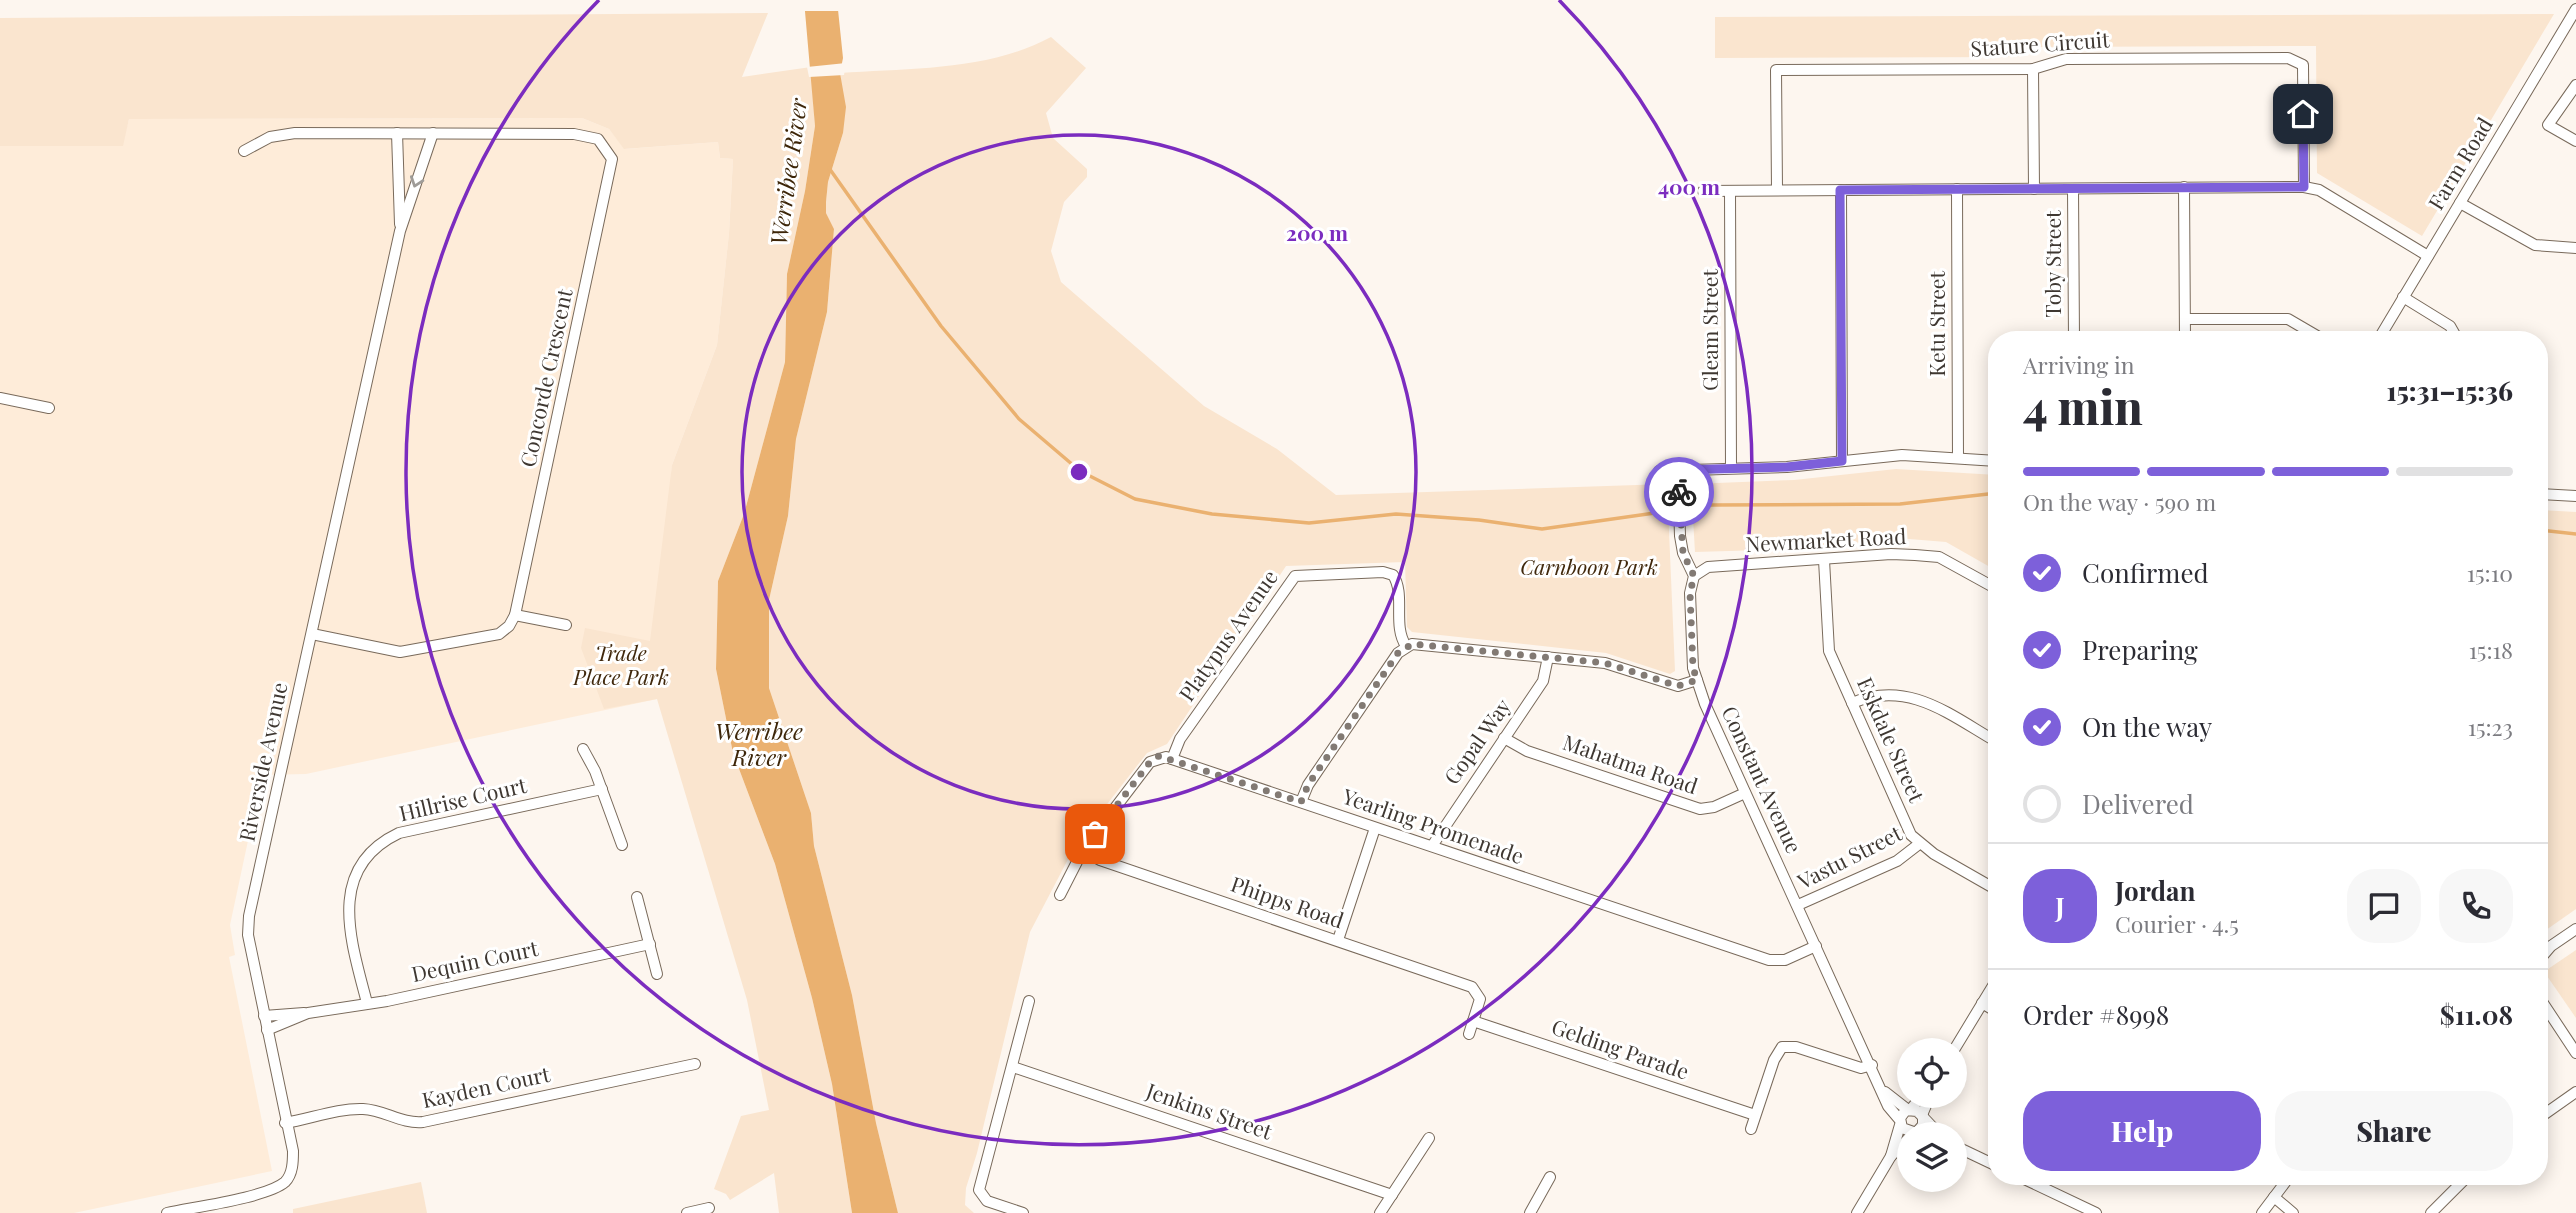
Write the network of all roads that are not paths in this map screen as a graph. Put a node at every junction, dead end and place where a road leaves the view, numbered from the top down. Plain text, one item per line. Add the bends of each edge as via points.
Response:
1 (2574, 12) edge
2 (2033, 69) junction
3 (2576, 85) edge
4 (397, 133) junction
5 (433, 133) junction
6 (2576, 141) edge
7 (244, 151) dead end
8 (2184, 187) junction
9 (2304, 187) junction
10 (1957, 189) junction
11 (2034, 189) junction
12 (2073, 189) junction
13 (1777, 190) junction
14 (1840, 190) junction
15 (1703, 191) dead end
16 (1730, 191) junction
17 (2460, 203) junction
18 (400, 231) junction
19 (2576, 248) edge
20 (2428, 256) junction
21 (2403, 297) junction
22 (2185, 319) junction
23 (2074, 331) edge
24 (2185, 331) edge
25 (2309, 331) edge
26 (2383, 331) edge
27 (2453, 331) edge
28 (0, 398) edge
29 (49, 408) dead end
30 (1958, 458) junction
31 (1988, 460) edge
32 (1842, 461) junction
33 (1731, 468) junction
34 (1678, 470) junction
35 (1659, 471) dead end
36 (2548, 494) edge
37 (2576, 496) edge
38 (1824, 560) junction
39 (1694, 576) junction
40 (1988, 584) edge
41 (515, 615) junction
42 (566, 625) dead end
43 (312, 634) junction
44 (1406, 646) junction
45 (1548, 657) junction
46 (1697, 680) junction
47 (1852, 704) junction
48 (1988, 737) edge
49 (1504, 738) junction
50 (583, 749) dead end
51 (1172, 759) junction
52 (602, 789) junction
53 (1745, 793) junction
54 (1301, 802) junction
55 (1375, 828) junction
56 (1919, 844) junction
57 (622, 845) dead end
58 (1432, 846) junction
59 (1083, 850) junction
60 (1988, 885) edge
61 (1060, 895) dead end
62 (637, 897) dead end
63 (1798, 905) junction
64 (2576, 929) edge
65 (1338, 940) junction
66 (650, 944) junction
67 (1816, 946) junction
68 (2551, 946) junction
69 (2548, 947) edge
70 (2548, 950) edge
71 (657, 974) dead end
72 (1988, 993) edge
73 (1029, 1001) dead end
74 (367, 1003) junction
75 (1982, 1003) junction
76 (1988, 1007) edge
77 (2548, 1012) edge
78 (308, 1013) junction
79 (264, 1016) junction
80 (1473, 1021) junction
81 (267, 1030) junction
82 (1469, 1034) dead end
83 (1961, 1038) edge
84 (2576, 1053) edge
85 (695, 1064) dead end
86 (1872, 1065) junction
87 (1013, 1067) junction
88 (1882, 1090) junction
89 (2576, 1092) edge
90 (1926, 1108) edge
91 (1910, 1109) junction
92 (2548, 1112) edge
93 (1755, 1115) junction
94 (1923, 1116) junction
95 (1900, 1122) joint
96 (1922, 1122) edge
97 (1928, 1122) edge
98 (285, 1123) junction
99 (1751, 1129) dead end
100 (1897, 1133) edge
101 (1429, 1138) dead end
102 (1897, 1150) edge
103 (1967, 1152) edge
104 (1891, 1156) junction
105 (1988, 1162) edge
106 (1550, 1177) dead end
107 (2037, 1185) edge
108 (2282, 1185) edge
109 (2459, 1185) edge
110 (1392, 1195) junction
111 (2274, 1196) junction
112 (709, 1208) dead end
113 (1018, 1212) edge
114 (167, 1213) edge
115 (687, 1213) edge
116 (1380, 1213) edge
117 (1530, 1213) edge
118 (1857, 1213) edge
119 (2096, 1213) edge
120 (2262, 1213) edge
121 (2293, 1213) edge
122 (2431, 1213) edge

1 - 17 street, Farm Road
2 - 9 street, Stature Circuit via 2066,59 2288,58 2303,65
2 - 11 street
2 - 13 street, Stature Circuit via 1776,70
3 - 6 street via 2548,125
4 - 5 street, Concorde Crescent
4 - 7 street, Concorde Crescent via 295,133 270,137
4 - 18 street, Riverside Avenue
5 -> 18 street, Riverside Avenue
5 - 41 street, Concorde Crescent via 586,135 598,139 612,159
8 - 9 street
8 - 12 street
8 - 22 street
9 - 20 street via 2319,191
10 - 11 street
10 - 14 street
10 - 30 street, Ketu Street
11 - 12 street
12 - 23 street, Toby Street
13 - 14 street
13 - 16 street
14 - 32 street
15 - 16 street
16 - 33 street, Gleam Street
17 - 19 street via 2535,245
17 - 20 street, Farm Road
18 - 43 street, Riverside Avenue
20 - 21 street, Farm Road
21 - 26 street, Farm Road
21 - 27 street
22 - 24 street
22 - 25 street via 2288,319
28 - 29 street
30 - 31 street
30 - 32 street via 1902,455
32 - 33 street
33 - 34 street
34 - 35 street
34 - 39 street via 1683,553
36 - 37 street
38 - 39 street, Newmarket Road via 1708,567
38 - 40 street, Newmarket Road via 1891,554 1939,557
38 - 47 street, Eskdale Street via 1829,651
39 - 46 street, Constant Avenue via 1690,593
41 - 42 street
41 - 43 street via 499,634 412,652
43 - 79 street, Riverside Avenue via 248,926
44 - 45 street
44 - 51 street, Platypus Avenue via 1398,629 1393,575 1294,576 1180,739
44 - 54 street via 1308,785
45 - 46 street via 1605,663 1669,685
45 - 49 street, Gopal Way via 1543,681
46 - 53 street, Constant Avenue
47 - 48 street via 1880,696 1919,698
47 - 56 street, Eskdale Street
49 - 53 street, Mahatma Road via 1528,751 1700,809
49 - 58 street, Gopal Way
50 - 52 street
51 - 54 street, Yearling Promenade
51 - 59 street via 1159,756 1150,762
52 - 57 street
52 - 74 street, Hillrise Court via 399,833 370,852 354,878 348,903
53 - 63 street, Constant Avenue
54 - 55 street, Yearling Promenade
55 - 58 street, Yearling Promenade
55 - 65 street
56 - 60 street, Eskdale Street
56 - 63 street, Vastu Street via 1897,861
58 - 67 street, Yearling Promenade via 1769,960 1785,961
59 - 61 street
59 - 65 street, Phipps Road via 1100,860
62 - 66 street
63 - 67 street, Constant Avenue
64 - 68 street
65 - 80 street, Phipps Road via 1465,984 1478,992 1480,999
66 - 71 street
66 - 74 street, Dequin Court
67 - 86 street, Constant Avenue
68 - 69 street
68 - 70 street
72 - 75 street
73 - 87 street
74 - 78 street, Dequin Court
75 - 76 street
75 - 83 street
77 - 84 street
78 - 79 street, Dequin Court
78 - 81 street, Dequin Court
79 - 81 street, Riverside Avenue
80 - 82 street
80 - 93 street, Gelding Parade
81 - 98 street, Riverside Avenue
85 - 98 street, Kayden Court via 423,1122 358,1109
86 - 88 street, Constant Avenue
86 - 93 street via 1861,1068 1796,1047 1782,1047
87 - 110 street, Jenkins Street
87 - 113 street via 980,1195
88 - 91 street
88 - 95 street, Constant Avenue
89 - 92 street
90 - 94 street
91 - 94 street
91 - 95 street
93 - 99 street
94 - 96 street
94 - 97 street
98 - 114 street, Riverside Avenue via 293,1151 287,1180 270,1190
100 - 104 street
101 - 110 street
102 - 104 street
103 - 105 street
104 - 118 street
106 - 117 street
107 - 119 street
108 - 111 street
109 - 122 street
110 - 116 street
111 - 120 street
111 - 121 street
112 - 115 street

